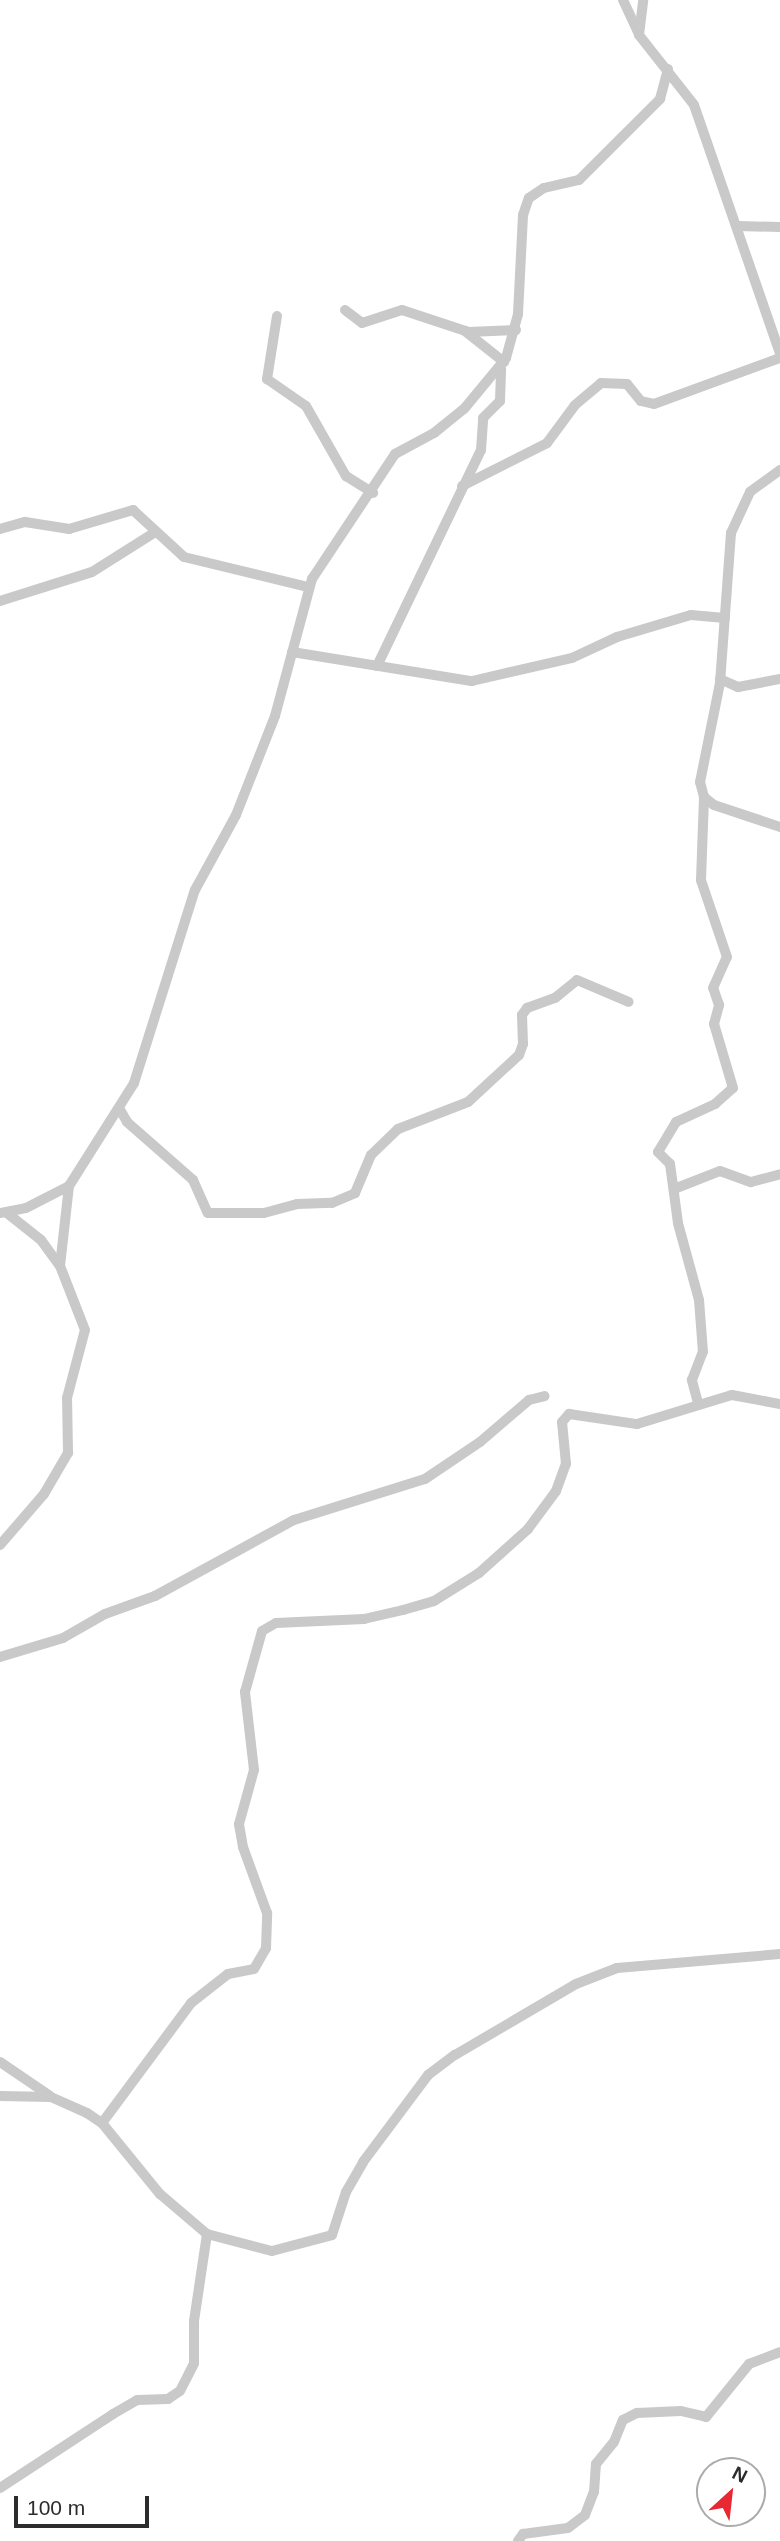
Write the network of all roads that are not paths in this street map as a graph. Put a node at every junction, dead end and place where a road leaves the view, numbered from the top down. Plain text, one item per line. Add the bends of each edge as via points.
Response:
1 (623, 0) edge
2 (643, 0) edge
3 (639, 35) junction
4 (668, 69) junction
5 (738, 226) junction
6 (780, 227) edge
7 (345, 310) dead end
8 (277, 316) dead end
9 (463, 329) junction
10 (516, 330) junction
11 (780, 356) edge
12 (502, 364) junction
13 (780, 470) edge
14 (462, 485) junction
15 (373, 493) junction
16 (0, 529) edge
17 (154, 533) junction
18 (308, 587) junction
19 (0, 601) edge
20 (725, 618) junction
21 (292, 652) junction
22 (377, 666) junction
23 (720, 679) junction
24 (780, 679) edge
25 (704, 797) junction
26 (780, 827) edge
27 (629, 1002) dead end
28 (119, 1108) junction
29 (780, 1174) edge
30 (69, 1186) junction
31 (674, 1189) junction
32 (4, 1213) edge
33 (60, 1266) junction
34 (545, 1396) dead end
35 (698, 1403) junction
36 (780, 1404) edge
37 (0, 1545) edge
38 (0, 1657) edge
39 (780, 1954) edge
40 (0, 2062) edge
41 (0, 2096) edge
42 (51, 2097) junction
43 (102, 2123) junction
44 (207, 2234) junction
45 (780, 2352) edge
46 (0, 2488) edge
47 (518, 2541) edge

1 - 3 street
2 - 3 street
3 - 4 street
4 - 5 street via 694,105
4 - 10 street via 660,99 579,180 544,188 529,198 523,215
5 - 6 street
5 - 11 street
7 - 9 street via 362,323 402,310
8 - 15 street via 267,379 306,406 346,476
9 - 10 street
9 - 12 street
10 - 12 street
11 - 14 street via 654,404 641,401 628,384 601,383 575,405 547,443
12 - 14 street via 499,405 483,418 483,444
12 - 15 street via 464,409 434,433 395,454
13 - 20 street via 759,484 740,506 728,545
14 - 22 street
15 - 18 street
16 - 17 street via 25,522 69,528 133,510
17 - 18 street via 190,559
17 - 19 street via 92,572
18 - 21 street
20 - 22 street via 691,615 617,636 572,658 485,679 455,681
20 - 23 street
21 - 22 street
21 - 28 street via 256,765 236,815 195,890 139,1071
23 - 24 street via 738,687
23 - 25 street via 701,771
25 - 26 street
25 - 31 street via 701,880 727,957 713,988 719,1005 714,1024 733,1088 711,1106 676,1122 662,1143 658,1152 669,1162
27 - 28 street via 577,980 551,1000 527,1008 522,1015 519,1055 468,1102 398,1129 371,1155 355,1194 332,1203 297,1204 264,1213 208,1213 193,1180 127,1122
28 - 30 street
29 - 31 street via 751,1182 720,1171
30 - 32 street
30 - 33 street
31 - 35 street via 699,1300 703,1352 692,1380
32 - 33 street via 41,1240
33 - 37 street via 85,1330 67,1398 68,1453 44,1494
34 - 38 street via 529,1400 480,1442 425,1479 294,1520 155,1596 105,1614 63,1638
35 - 36 street via 742,1394
35 - 43 street via 647,1423 610,1423 578,1414 565,1417 561,1429 566,1464 546,1507 479,1573 434,1601 364,1619 276,1623 262,1631 245,1692 254,1769 239,1824 267,1913 266,1948 254,1969 228,1974 191,2003
39 - 44 street via 617,1968 576,1984 428,2075 355,2174 332,2235 272,2251
40 - 42 street
41 - 42 street
42 - 43 street
43 - 44 street via 160,2194
44 - 46 street via 194,2321 194,2363 180,2390 168,2399 137,2400
45 - 47 street via 749,2364 706,2417 681,2411 637,2413 623,2420 614,2442 596,2464 594,2492 585,2515 569,2528 523,2534

